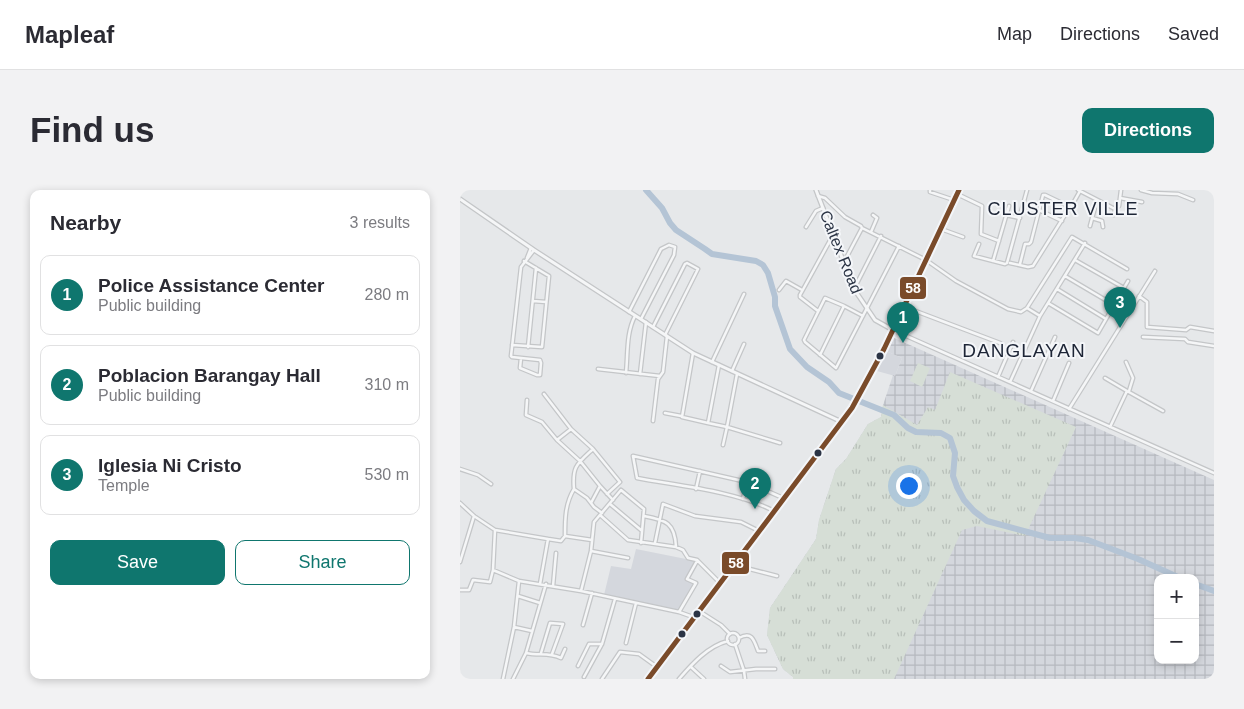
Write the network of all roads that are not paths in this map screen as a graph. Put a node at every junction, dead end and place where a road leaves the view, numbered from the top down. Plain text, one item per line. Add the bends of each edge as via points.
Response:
1 (816, 190) edge
2 (930, 190) edge
3 (1027, 190) edge
4 (1121, 190) edge
5 (1141, 190) edge
6 (1079, 191) edge
7 (958, 192) edge
8 (818, 196) junction
9 (1120, 198) junction
10 (460, 199) edge
11 (954, 200) junction
12 (1097, 200) junction
13 (1193, 200) dead end
14 (1142, 202) dead end
15 (1009, 206) dead end
16 (1070, 207) junction
17 (823, 208) junction
18 (1115, 209) junction
19 (1039, 210) junction
20 (1006, 214) junction
21 (873, 215) dead end
22 (1114, 215) dead end
23 (1020, 218) junction
24 (1092, 218) junction
25 (1062, 221) junction
26 (1090, 226) dead end
27 (806, 227) dead end
28 (1103, 227) dead end
29 (862, 229) junction
30 (941, 229) junction
31 (871, 232) junction
32 (833, 235) junction
33 (881, 236) junction
34 (963, 237) dead end
35 (999, 241) junction
36 (1085, 243) junction
37 (978, 244) dead end
38 (899, 246) junction
39 (533, 249) junction
40 (926, 260) junction
41 (1075, 260) junction
42 (524, 261) junction
43 (993, 261) junction
44 (844, 262) junction
45 (1010, 263) dead end
46 (1020, 264) junction
47 (536, 268) junction
48 (1127, 269) dead end
49 (1155, 271) dead end
50 (1065, 276) junction
51 (1128, 281) dead end
52 (1124, 288) junction
53 (854, 289) junction
54 (1057, 289) junction
55 (779, 290) dead end
56 (802, 290) junction
57 (744, 294) dead end
58 (1139, 296) junction
59 (533, 301) junction
60 (547, 302) junction
61 (1048, 303) junction
62 (1114, 305) junction
63 (844, 306) junction
64 (904, 306) junction
65 (1027, 308) junction
66 (866, 309) junction
67 (818, 311) junction
68 (629, 312) junction
69 (635, 316) junction
70 (863, 316) junction
71 (1040, 316) junction
72 (641, 319) junction
73 (1106, 319) junction
74 (646, 322) junction
75 (653, 327) junction
76 (893, 330) junction
77 (1186, 330) junction
78 (1214, 330) edge
79 (666, 335) junction
80 (1055, 337) dead end
81 (1142, 337) dead end
82 (1185, 339) junction
83 (1013, 342) dead end
84 (744, 344) dead end
85 (1000, 344) dead end
86 (512, 345) junction
87 (1214, 346) edge
88 (528, 347) junction
89 (693, 353) junction
90 (820, 355) junction
91 (521, 358) junction
92 (712, 362) junction
93 (1126, 362) dead end
94 (1068, 363) dead end
95 (719, 365) junction
96 (598, 370) dead end
97 (732, 371) junction
98 (626, 372) junction
99 (640, 374) junction
100 (737, 374) junction
101 (660, 376) junction
102 (998, 377) junction
103 (1105, 378) dead end
104 (1010, 382) junction
105 (1031, 391) junction
106 (1128, 391) junction
107 (544, 394) dead end
108 (527, 400) dead end
109 (1052, 401) junction
110 (1069, 409) junction
111 (1162, 411) dead end
112 (665, 413) dead end
113 (681, 416) junction
114 (653, 421) dead end
115 (708, 423) junction
116 (842, 423) junction
117 (727, 427) junction
118 (1110, 427) junction
119 (572, 429) junction
120 (557, 440) junction
121 (780, 443) dead end
122 (723, 445) dead end
123 (593, 449) junction
124 (580, 461) junction
125 (460, 469) edge
126 (700, 471) junction
127 (1214, 473) edge
128 (747, 482) junction
129 (491, 484) dead end
130 (600, 486) junction
131 (574, 489) junction
132 (696, 489) junction
133 (607, 494) junction
134 (784, 498) junction
135 (743, 499) junction
136 (613, 500) junction
137 (460, 503) edge
138 (591, 504) junction
139 (610, 504) junction
140 (774, 511) junction
141 (601, 514) junction
142 (474, 516) junction
143 (643, 516) junction
144 (660, 519) junction
145 (495, 530) junction
146 (641, 530) junction
147 (759, 531) junction
148 (565, 536) junction
149 (548, 539) junction
150 (592, 540) junction
151 (640, 543) junction
152 (655, 543) junction
153 (676, 548) junction
154 (590, 551) junction
155 (556, 553) dead end
156 (628, 558) dead end
157 (697, 560) junction
158 (460, 562) edge
159 (734, 565) junction
160 (493, 570) junction
161 (778, 576) dead end
162 (520, 581) junction
163 (720, 583) junction
164 (540, 584) junction
165 (546, 584) junction
166 (553, 586) junction
167 (460, 590) edge
168 (581, 591) junction
169 (592, 594) junction
170 (518, 596) junction
171 (615, 599) junction
172 (540, 603) junction
173 (636, 603) junction
174 (699, 611) junction
175 (679, 612) junction
176 (694, 618) junction
177 (583, 625) dead end
178 (514, 627) junction
179 (532, 631) junction
180 (730, 634) junction
181 (739, 638) junction
182 (728, 642) junction
183 (626, 643) dead end
184 (602, 644) junction
185 (735, 644) junction
186 (565, 649) dead end
187 (765, 651) dead end
188 (526, 653) junction
189 (541, 653) junction
190 (552, 654) junction
191 (578, 666) dead end
192 (657, 666) junction
193 (691, 666) junction
194 (721, 666) dead end
195 (775, 669) dead end
196 (744, 670) junction
197 (584, 677) dead end
198 (702, 678) edge
199 (503, 679) edge
200 (514, 679) edge
201 (602, 679) edge
202 (648, 679) edge
203 (679, 679) edge
204 (745, 679) edge

1 - 8 street, Caltex Road
2 - 11 street
3 - 23 street
4 - 9 street
5 - 13 street via 1178,194
6 - 12 street
6 - 16 street
7 - 11 main road
7 - 35 street via 982,206 981,234
8 - 17 street, Caltex Road
8 - 29 street via 825,198
9 - 14 street
9 - 18 street
10 - 39 street
11 - 30 main road
12 - 18 street
12 - 24 street
15 - 20 street
16 - 19 street via 1044,195
16 - 25 street
17 - 27 street via 816,211
17 - 32 street, Caltex Road
18 - 22 street
19 - 25 street
19 - 46 street via 1031,242 1025,244
20 - 23 street
20 - 35 street
21 - 31 street via 877,218
23 - 43 street via 1007,263
24 - 26 street
24 - 28 street via 1102,222
25 - 46 street via 1033,266
29 - 31 street
29 - 44 street
30 - 34 street
30 - 40 main road
31 - 33 street
32 - 44 street, Caltex Road
32 - 56 street
33 - 38 street
33 - 53 street
35 - 43 street
36 - 41 street
36 - 48 street
36 - 65 street via 1071,237
37 - 43 street via 974,256
38 - 40 street
38 - 66 street
39 - 42 street
39 - 68 street
40 - 64 main road
40 - 65 street via 1008,310 1021,312
41 - 50 street
41 - 52 street
42 - 47 street
42 - 86 street
44 - 53 street, Caltex Road
45 - 46 street
47 - 59 street
47 - 60 street via 549,276
49 - 58 street
50 - 54 street
50 - 62 street
51 - 52 street
52 - 62 street
53 - 66 street, Caltex Road
54 - 61 street
54 - 73 street
55 - 56 street via 786,281
56 - 67 street via 800,297
57 - 92 street
58 - 77 street via 1147,302 1146,327
58 - 110 street
59 - 60 street
59 - 88 street
60 - 88 street via 542,347
61 - 71 street
61 - 73 street via 1097,332
62 - 73 street
63 - 67 street via 826,298
63 - 70 street
63 - 90 street
64 - 76 main road
64 - 85 street
65 - 71 street
66 - 70 street
66 - 76 street, Caltex Road via 875,320
67 - 90 street via 804,340
68 - 69 street
68 - 72 street via 661,249 669,245 675,247 674,255
69 - 72 street
69 - 98 street via 627,344
70 - 90 street via 836,368
71 - 104 street
72 - 74 street
74 - 75 street
74 - 99 street
75 - 79 street
75 - 79 street via 685,264 698,269
76 - 102 street
76 - 116 main road
77 - 78 street via 1190,327
77 - 82 street
79 - 89 street
79 - 101 street
80 - 105 street
81 - 82 street
82 - 87 street
83 - 102 street
84 - 97 street
86 - 88 street
86 - 91 street via 511,357
89 - 92 street
89 - 113 street
91 - 91 street via 540,360 540,375 520,368
92 - 95 street
93 - 106 street via 1133,378
94 - 109 street
95 - 97 street
95 - 115 street
96 - 98 street
97 - 100 street
98 - 99 street
99 - 101 street
100 - 116 street
100 - 117 street
101 - 114 street
102 - 104 street
103 - 106 street
104 - 105 street
105 - 109 street
106 - 111 street
106 - 118 street
107 - 119 street
108 - 120 street via 526,415 542,422
109 - 110 street
110 - 118 street
112 - 113 street
113 - 115 street
115 - 117 street
116 - 134 main road
117 - 121 street
117 - 122 street
118 - 127 street
119 - 120 street
119 - 123 street
120 - 124 street
123 - 124 street
123 - 133 street via 620,482
124 - 130 street
124 - 131 street via 572,473
125 - 129 street
126 - 128 street
126 - 132 street
126 - 132 street via 633,456 637,478
128 - 134 street
128 - 135 street
130 - 133 street
130 - 138 street
131 - 138 street
131 - 148 street via 565,516
132 - 135 street
133 - 136 street
134 - 140 main road
135 - 140 street
136 - 139 street
136 - 143 street via 621,490 644,509
137 - 142 street
138 - 141 street
139 - 141 street
139 - 146 street
140 - 147 main road
141 - 150 street via 594,522
141 - 151 street via 628,540
142 - 145 street
142 - 158 street
143 - 144 street
143 - 146 street
144 - 147 street via 663,504 695,516 741,522
144 - 152 street
144 - 153 street via 674,531
145 - 149 street
145 - 160 street
146 - 151 street
147 - 159 main road
148 - 149 street via 562,541
148 - 150 street
149 - 164 street
150 - 154 street
151 - 152 street
152 - 153 street
153 - 157 street via 688,558
154 - 156 street
154 - 168 street
155 - 166 street
157 - 163 street
157 - 175 street via 687,579 696,583
159 - 161 street
159 - 163 main road
160 - 162 street
160 - 167 street via 490,582 473,580 469,590
162 - 164 street
162 - 170 street
163 - 174 main road
164 - 165 street
165 - 166 street
165 - 172 street
166 - 168 street
168 - 169 street
169 - 171 street
169 - 177 street
170 - 172 street
170 - 178 street
171 - 173 street
171 - 184 street
172 - 179 street
173 - 175 street
173 - 183 street
174 - 176 main road
174 - 180 street
175 - 176 street
176 - 192 main road
178 - 179 street
178 - 199 street
179 - 188 street
180 - 181 street
180 - 182 street
181 - 185 street
181 - 187 street via 750,635 758,651
182 - 185 street
182 - 193 street via 712,648
184 - 191 street via 589,644
184 - 197 street
185 - 196 street
186 - 190 street via 561,658
188 - 189 street
188 - 200 street
189 - 190 street
189 - 190 street via 550,623 563,624
192 - 201 street via 639,654 620,652
192 - 202 main road
193 - 198 street
193 - 203 street
194 - 196 street via 730,672
195 - 196 street
196 - 204 street

